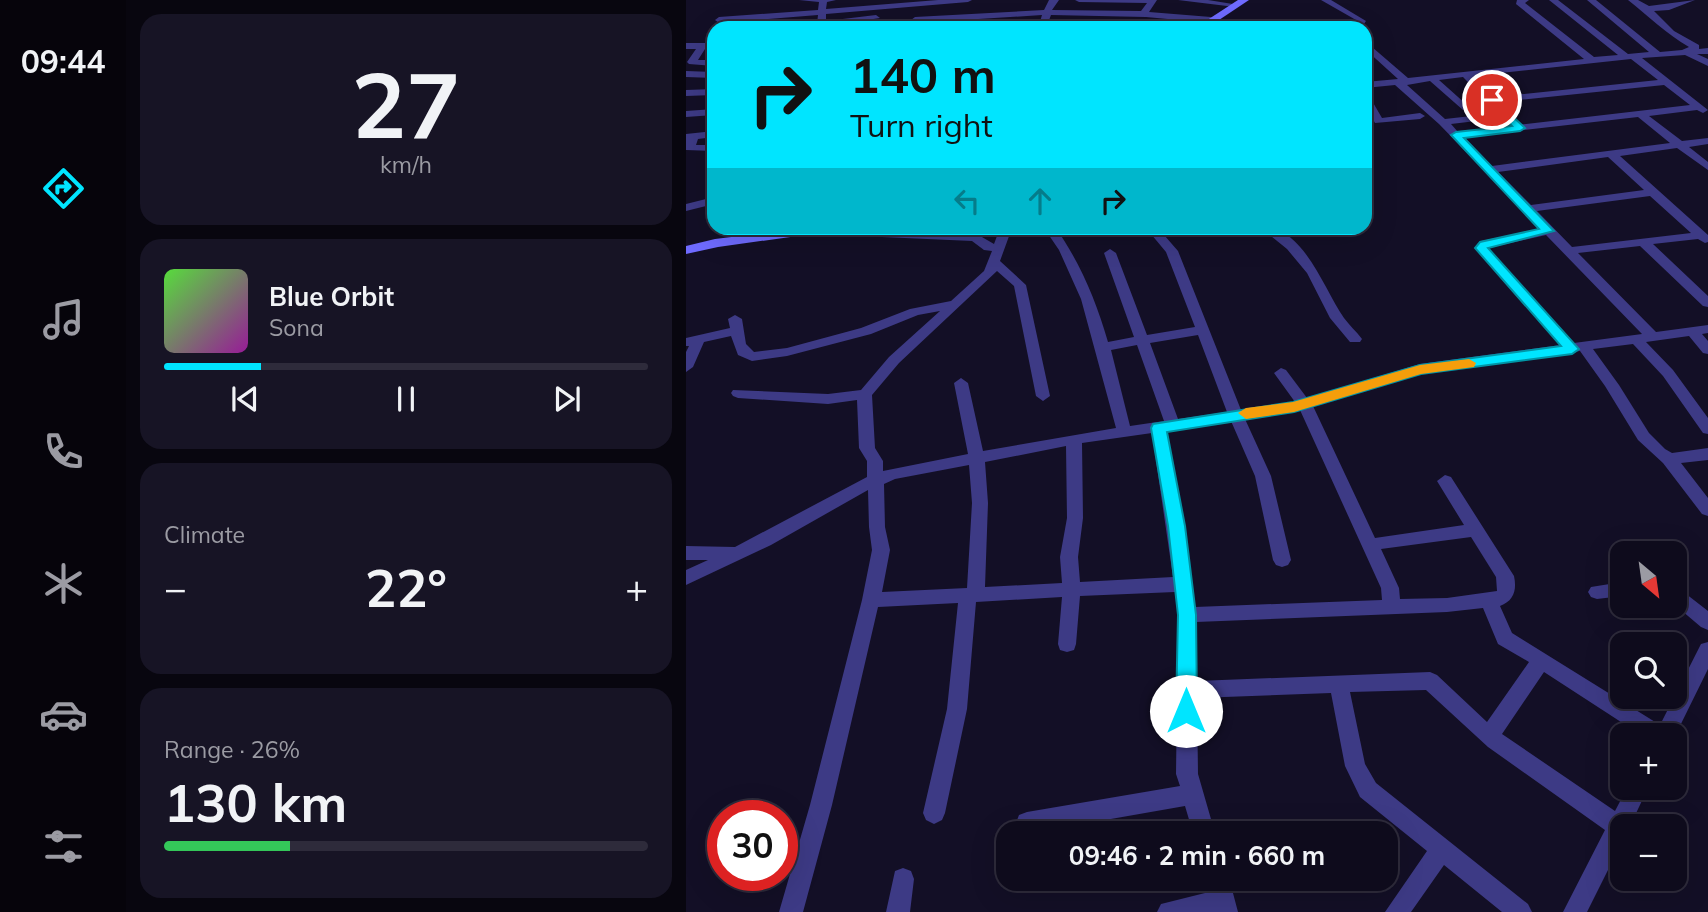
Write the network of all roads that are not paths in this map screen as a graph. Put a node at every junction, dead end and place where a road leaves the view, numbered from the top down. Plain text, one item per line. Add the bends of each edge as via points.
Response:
1 (803, 0) edge
2 (832, 0) edge
3 (968, 0) edge
4 (1053, 0) edge
5 (1079, 0) edge
6 (1182, 0) edge
7 (1325, 0) edge
8 (1525, 0) edge
9 (1553, 0) edge
10 (1591, 0) edge
11 (1632, 0) edge
12 (1691, 0) edge
13 (824, 1) edge
14 (1044, 1) edge
15 (1154, 1) edge
16 (1239, 2) edge
17 (1647, 9) junction
18 (822, 12) junction
19 (1046, 12) junction
20 (793, 14) junction
21 (1146, 14) junction
22 (876, 18) dead end
23 (915, 20) dead end
24 (1211, 20) joint
25 (740, 21) edge
26 (790, 21) edge
27 (821, 21) edge
28 (855, 21) edge
29 (1044, 21) edge
30 (1137, 21) dead end
31 (1362, 21) edge
32 (686, 46) edge
33 (702, 46) junction
34 (707, 46) edge
35 (1372, 51) edge
36 (1708, 51) edge
37 (1685, 52) junction
38 (707, 54) edge
39 (1657, 54) junction
40 (695, 55) junction
41 (1630, 57) junction
42 (1592, 61) junction
43 (707, 63) edge
44 (1708, 63) edge
45 (686, 74) edge
46 (1465, 74) junction
47 (707, 75) edge
48 (1432, 78) junction
49 (1403, 82) junction
50 (1665, 82) junction
51 (1372, 84) edge
52 (707, 92) edge
53 (686, 93) edge
54 (1492, 100) junction
55 (1463, 107) dead end
56 (1372, 109) edge
57 (1704, 110) edge
58 (707, 112) edge
59 (686, 114) edge
60 (1640, 114) junction
61 (1506, 115) junction
62 (1420, 116) dead end
63 (1443, 122) junction
64 (1520, 128) junction
65 (707, 135) edge
66 (1456, 135) junction
67 (689, 137) edge
68 (1708, 141) edge
69 (1681, 145) junction
70 (707, 148) edge
71 (1611, 154) junction
72 (1708, 167) edge
73 (1489, 170) junction
74 (1653, 192) junction
75 (707, 202) edge
76 (686, 208) edge
77 (1526, 209) junction
78 (1548, 231) junction
79 (783, 235) edge
80 (928, 235) edge
81 (1004, 235) edge
82 (1056, 235) edge
83 (1158, 235) edge
84 (1276, 235) edge
85 (1704, 238) edge
86 (1643, 242) junction
87 (686, 243) edge
88 (715, 243) junction
89 (999, 249) junction
90 (686, 250) edge
91 (1568, 251) junction
92 (1111, 253) dead end
93 (995, 263) junction
94 (1708, 303) edge
95 (957, 304) junction
96 (1202, 330) junction
97 (1700, 330) edge
98 (1653, 338) junction
99 (1142, 339) junction
100 (1355, 339) dead end
101 (692, 340) edge
102 (1636, 340) junction
103 (1102, 347) junction
104 (1578, 348) junction
105 (1708, 350) edge
106 (686, 367) edge
107 (1281, 373) dead end
108 (961, 383) dead end
109 (738, 393) dead end
110 (865, 394) junction
111 (1043, 397) dead end
112 (1304, 404) junction
113 (1236, 415) junction
114 (1166, 427) junction
115 (1708, 429) edge
116 (1124, 431) junction
117 (1074, 439) junction
118 (1708, 454) edge
119 (977, 458) junction
120 (1669, 459) junction
121 (877, 479) junction
122 (1445, 481) dead end
123 (1708, 510) edge
124 (1476, 530) junction
125 (1380, 543) dead end
126 (686, 553) edge
127 (739, 553) junction
128 (1282, 560) dead end
129 (686, 578) edge
130 (1182, 584) junction
131 (1072, 590) junction
132 (1610, 590) edge
133 (1597, 592) dead end
134 (972, 595) junction
135 (871, 600) junction
136 (1489, 602) junction
137 (1687, 604) edge
138 (1391, 607) junction
139 (1187, 615) junction
140 (1708, 622) edge
141 (1067, 644) dead end
142 (1707, 655) edge
143 (1541, 660) junction
144 (1339, 684) junction
145 (1186, 690) junction
146 (1639, 723) edge
147 (1671, 723) edge
148 (1490, 734) junction
149 (1193, 794) junction
150 (934, 813) dead end
151 (1610, 820) edge
152 (1033, 821) edge
153 (1201, 821) edge
154 (1610, 844) edge
155 (1442, 850) junction
156 (903, 879) dead end
157 (1222, 897) edge
158 (790, 912) edge
159 (898, 912) edge
160 (1168, 912) edge
161 (1397, 912) edge
162 (1520, 912) edge
163 (1575, 912) edge

1 - 13 street
2 - 13 street
3 - 18 street
4 - 14 street
4 - 19 street
5 - 15 street
6 - 16 street
7 - 31 street
8 - 42 street via 1519,2
9 - 41 street
10 - 39 street
11 - 17 street
12 - 17 street
13 - 18 street
15 - 21 street
16 - 24 main road
17 - 37 street via 1671,33 1696,47
18 - 20 street via 808,17
18 - 27 street
19 - 21 street
19 - 23 street
19 - 29 street
20 - 25 street
20 - 26 street
21 - 24 street
21 - 30 street
22 - 28 street
32 - 33 street
33 - 34 street
33 - 40 street
35 - 49 street
36 - 37 street
37 - 39 street
37 - 44 street
38 - 40 street
39 - 41 street
40 - 43 street via 692,62
41 - 42 street
41 - 50 street
42 - 46 street
45 - 47 street
46 - 48 street
46 - 54 street
48 - 49 street
48 - 55 street
49 - 51 street
49 - 63 street
50 - 54 street
50 - 57 street
52 - 53 street
54 - 61 street
56 - 62 street via 1378,121
57 - 60 street
58 - 59 street
60 - 64 street
60 - 69 street
61 - 63 street
61 - 64 street
63 - 66 street
64 - 66 street
65 - 67 street
66 - 73 street
67 - 70 street via 690,148
68 - 69 street
69 - 71 street
69 - 72 street
71 - 73 street
71 - 74 street
73 - 77 street
74 - 77 street
74 - 85 street
75 - 76 street
77 - 78 street
78 - 91 street
78 - 104 street via 1481,248
79 - 88 main road
80 - 89 street via 975,237
81 - 89 street
82 - 103 street via 1068,250
83 - 96 street via 1172,251
84 - 100 street via 1313,272 1337,318
85 - 86 street
86 - 91 street
86 - 94 street
87 - 88 main road
88 - 90 main road
89 - 93 street
91 - 98 street
92 - 99 street
93 - 95 street
93 - 111 street via 1020,285
95 - 101 street via 770,355 751,357 743,352 736,325
95 - 110 street via 894,360
96 - 99 street
96 - 113 street
97 - 98 street
97 - 105 street
98 - 102 street
99 - 103 street
99 - 114 street
101 - 106 street
102 - 104 street
102 - 115 street via 1668,373
103 - 116 street
104 - 112 street via 1420,369
104 - 120 street via 1614,388 1655,449
107 - 112 street
108 - 119 street
109 - 110 street via 828,398
110 - 121 street via 866,448 875,461
112 - 113 street
112 - 138 street via 1391,588
113 - 114 street
113 - 128 street via 1263,476
114 - 116 street
114 - 130 street
116 - 117 street
117 - 119 street
117 - 131 street
118 - 120 street
119 - 121 street
119 - 134 street via 980,503
120 - 123 street
121 - 127 street
121 - 135 street via 881,550
122 - 124 street
124 - 125 street
124 - 136 street via 1506,576 1508,587 1500,599
126 - 127 street
127 - 129 street
130 - 131 street
130 - 139 street
131 - 134 street
131 - 141 street
132 - 133 street
134 - 135 street
134 - 150 street via 957,709
135 - 158 street
136 - 138 street
136 - 143 street via 1505,638
137 - 140 street
138 - 139 street
139 - 145 street
142 - 147 street
143 - 146 street
143 - 148 street
144 - 145 street
144 - 148 street via 1430,681
144 - 155 street via 1356,766 1368,790
145 - 149 street via 1187,774
148 - 151 street
149 - 152 street
149 - 153 street
154 - 163 street
155 - 161 street
155 - 162 street
156 - 159 street
157 - 160 street

